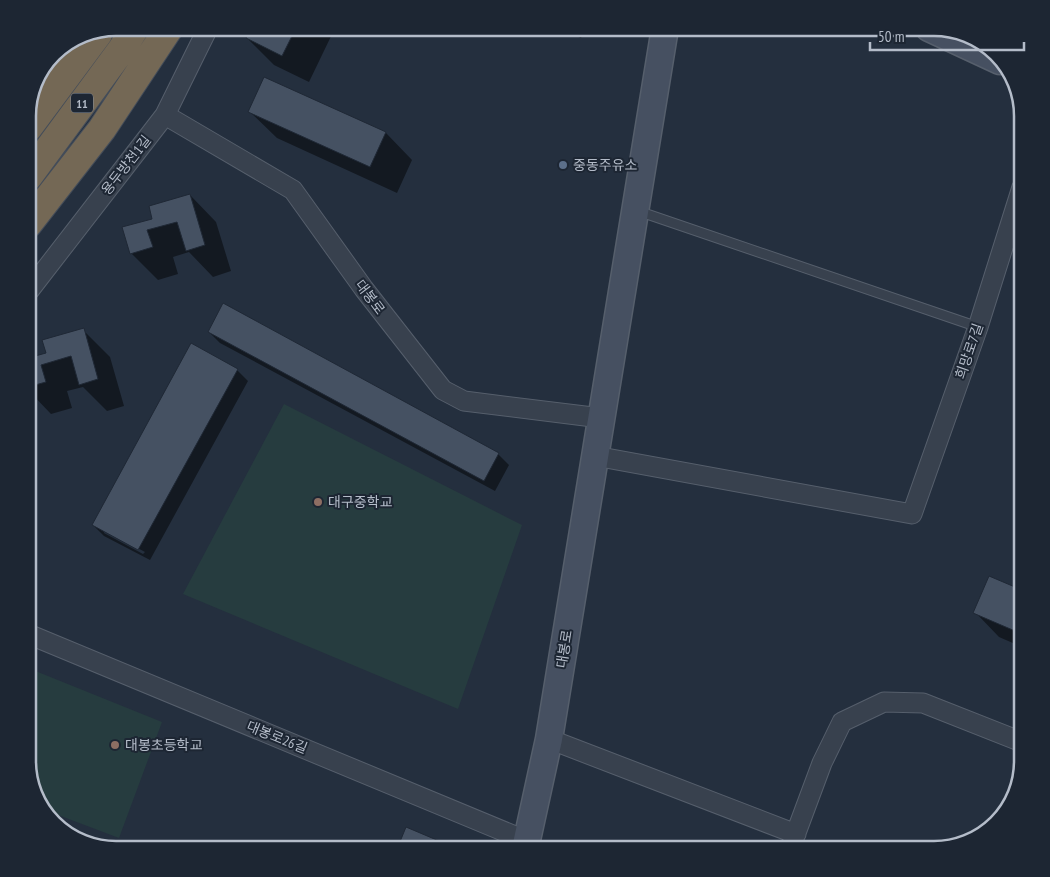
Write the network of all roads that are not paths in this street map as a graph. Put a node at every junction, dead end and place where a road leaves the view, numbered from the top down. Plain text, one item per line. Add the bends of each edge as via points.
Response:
1 (129, 36) edge
2 (164, 36) edge
3 (204, 36) edge
4 (664, 36) edge
5 (93, 40) edge
6 (954, 40) edge
7 (981, 52) edge
8 (165, 115) junction
9 (36, 117) edge
10 (36, 166) edge
11 (635, 210) junction
12 (1014, 212) edge
13 (36, 214) edge
14 (36, 282) edge
15 (978, 327) junction
16 (601, 418) junction
17 (595, 456) junction
18 (36, 637) edge
19 (549, 739) junction
20 (1014, 739) edge
21 (517, 841) edge
22 (527, 841) edge
23 (791, 841) edge
24 (793, 841) edge

1 - 10 highway, 11
2 - 13 highway via 102,129
3 - 8 street, 용두방천1길
4 - 11 street, 대봉로
5 - 9 highway
6 - 7 street
8 - 14 street, 용두방천1길
8 - 16 street, 대봉로 via 293,190 364,289 443,390 464,401
11 - 15 lane
11 - 16 street, 대봉로
12 - 15 street, 희망로7길
15 - 17 street, 희망로7길 via 912,514
16 - 17 street, 대봉로
17 - 19 street, 대봉로
18 - 21 street, 대봉로26길
19 - 22 street, 대봉로
19 - 23 street
20 - 24 street via 923,702 884,702 842,722 822,763

